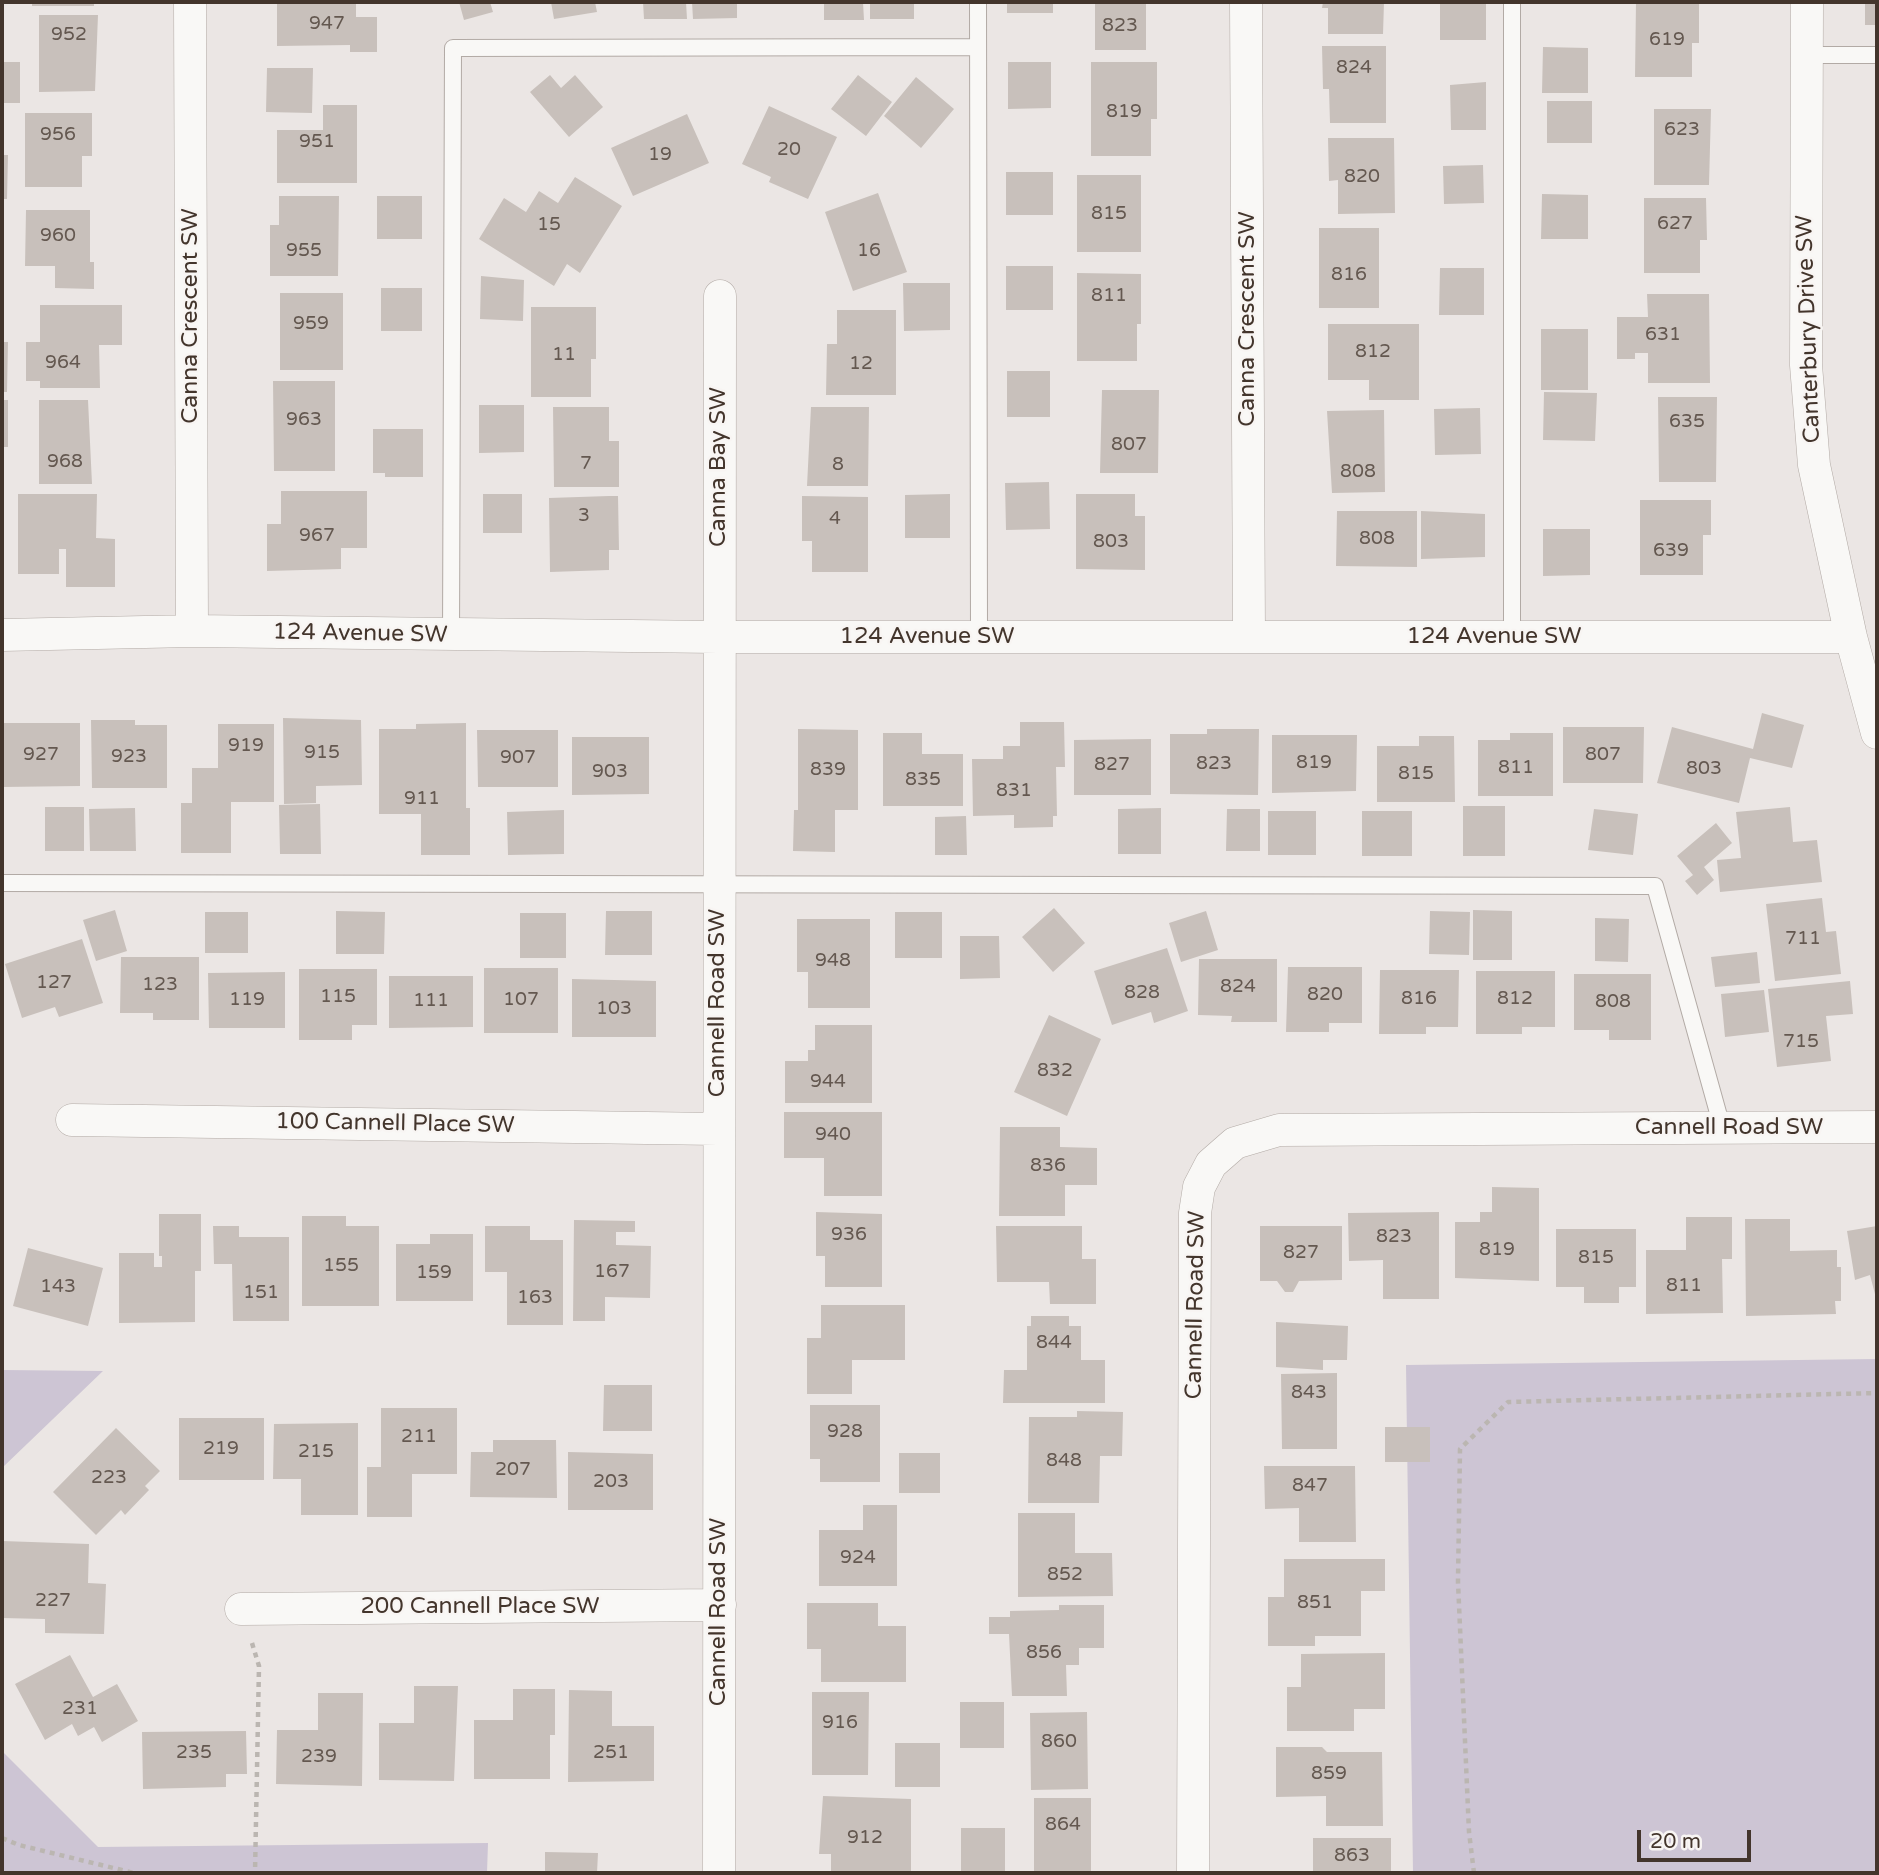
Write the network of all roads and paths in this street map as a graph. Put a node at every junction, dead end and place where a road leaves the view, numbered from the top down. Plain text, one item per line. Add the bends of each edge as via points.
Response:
1 (190, 2) edge
2 (978, 2) edge
3 (1246, 2) edge
4 (1512, 2) edge
5 (1807, 2) edge
6 (978, 47) junction
7 (1806, 55) junction
8 (1877, 55) edge
9 (720, 296) dead end
10 (192, 631) junction
11 (2, 635) edge
12 (451, 636) junction
13 (1249, 636) junction
14 (718, 637) junction
15 (979, 637) junction
16 (1512, 637) junction
17 (1851, 637) junction
18 (1877, 733) edge
19 (2, 883) edge
20 (718, 883) junction
21 (72, 1120) dead end
22 (1723, 1127) junction
23 (1877, 1127) edge
24 (718, 1129) junction
25 (1877, 1393) edge
26 (720, 1605) junction
27 (241, 1609) joint
28 (2, 1838) edge
29 (134, 1873) edge
30 (255, 1873) edge
31 (719, 1873) edge
32 (1193, 1873) edge
33 (1474, 1873) edge

1 - 10 street, Canna Crescent SW
2 - 6 lane
3 - 13 street, Canna Crescent SW
4 - 16 lane
5 - 7 street, Canterbury Drive SW
6 - 12 lane via 453,48
6 - 15 lane
7 - 8 lane
7 - 17 street, Canterbury Drive SW via 1806,365 1814,465
9 - 14 street, Canna Bay SW
10 - 11 street, 124 Avenue SW
10 - 12 street, 124 Avenue SW
12 - 14 street, 124 Avenue SW
13 - 15 street, 124 Avenue SW
13 - 16 street, 124 Avenue SW
14 - 15 street, 124 Avenue SW
14 - 20 street, Cannell Road SW
16 - 17 street, 124 Avenue SW
17 - 18 street, Canterbury Drive SW
19 - 20 lane
20 - 22 lane via 1655,886
20 - 24 street, Cannell Road SW
21 - 24 street, 100 Cannell Place SW
22 - 23 street, Cannell Road SW
22 - 32 street, Cannell Road SW via 1279,1130 1235,1143 1211,1164 1199,1187 1195,1213
24 - 26 street, Cannell Road SW
25 - 33 path via 1508,1402 1460,1448 1458,1582
26 - 27 street, 200 Cannell Place SW
26 - 31 street, Cannell Road SW
27 - 30 path via 259,1667
28 - 29 path

